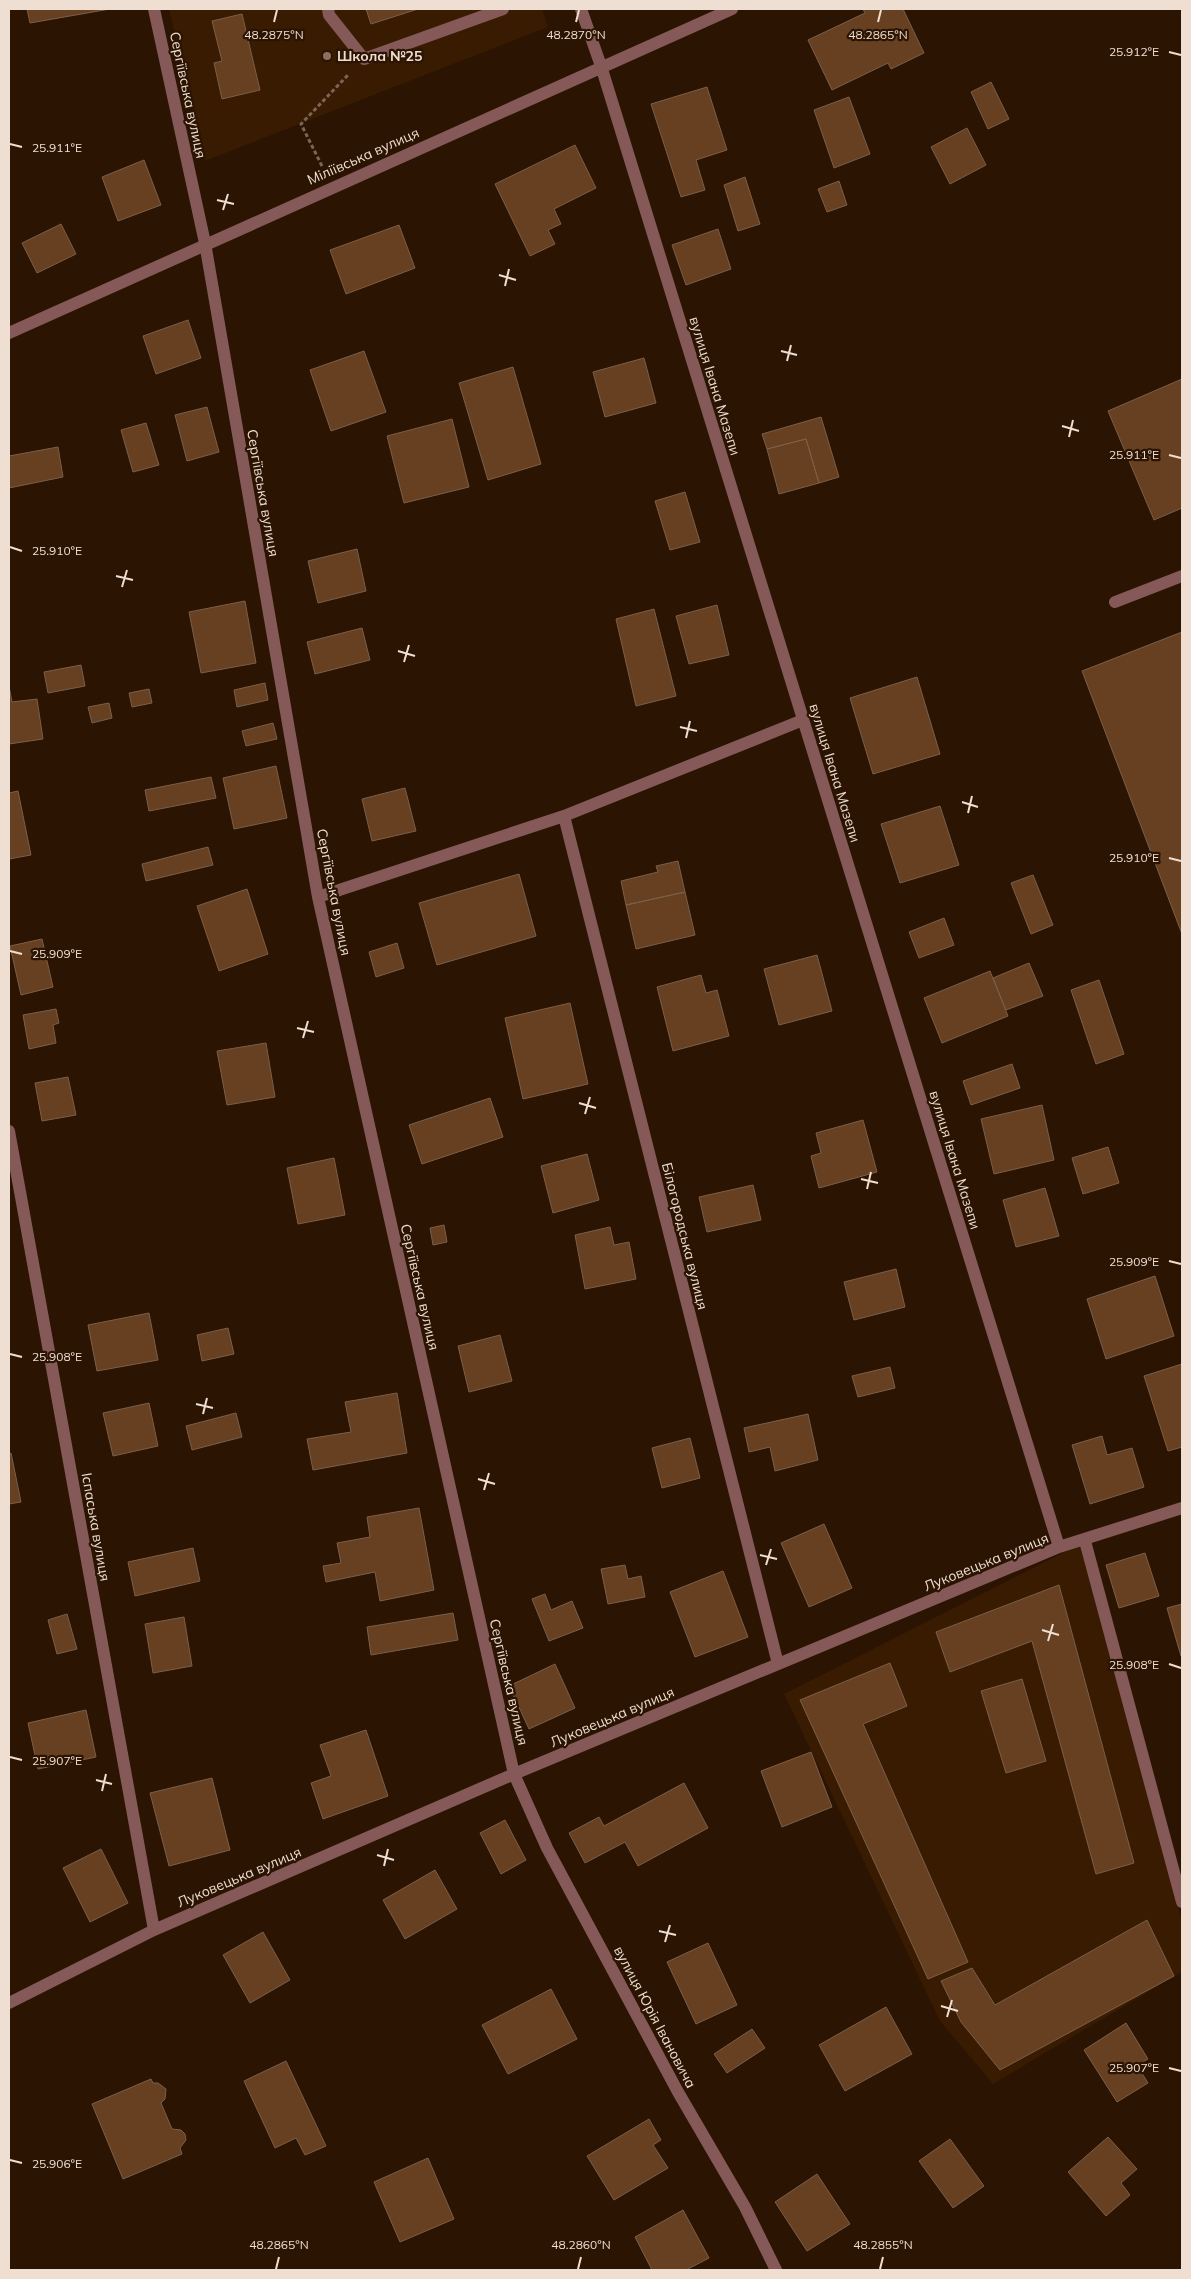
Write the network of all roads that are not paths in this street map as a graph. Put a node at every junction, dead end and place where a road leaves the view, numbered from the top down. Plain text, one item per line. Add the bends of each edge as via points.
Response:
1 (154, 9) edge
2 (328, 9) edge
3 (503, 9) edge
4 (581, 9) edge
5 (732, 9) edge
6 (601, 66) junction
7 (205, 243) junction
8 (9, 333) edge
9 (1182, 576) edge
10 (1115, 602) dead end
11 (803, 720) junction
12 (564, 816) junction
13 (318, 897) junction
14 (9, 1131) edge
15 (1182, 1508) edge
16 (1085, 1541) junction
17 (1059, 1548) junction
18 (778, 1664) junction
19 (514, 1774) junction
20 (1182, 1902) edge
21 (154, 1930) junction
22 (9, 2003) edge
23 (776, 2270) edge

1 - 7 street, Сергіївська вулиця
2 - 3 street via 364,59
4 - 6 street, вулиця Івана Мазепи
5 - 6 street, Міліївська вулиця
6 - 7 street, Міліївська вулиця
6 - 11 street, вулиця Івана Мазепи
7 - 8 street, Міліївська вулиця
7 - 13 street, Сергіївська вулиця
9 - 10 street
11 - 12 street
11 - 17 street, вулиця Івана Мазепи
12 - 13 street
12 - 18 street, Білогородська вулиця
13 - 19 street, Сергіївська вулиця
14 - 21 street, Іспаська вулиця
15 - 16 street, Луковецька вулиця
16 - 17 street, Луковецька вулиця
16 - 20 street
17 - 18 street, Луковецька вулиця
18 - 19 street, Луковецька вулиця
19 - 21 street, Луковецька вулиця
19 - 23 street, вулиця Юрія Івановича via 547,1848 678,2092 745,2207
21 - 22 street, Луковецька вулиця

